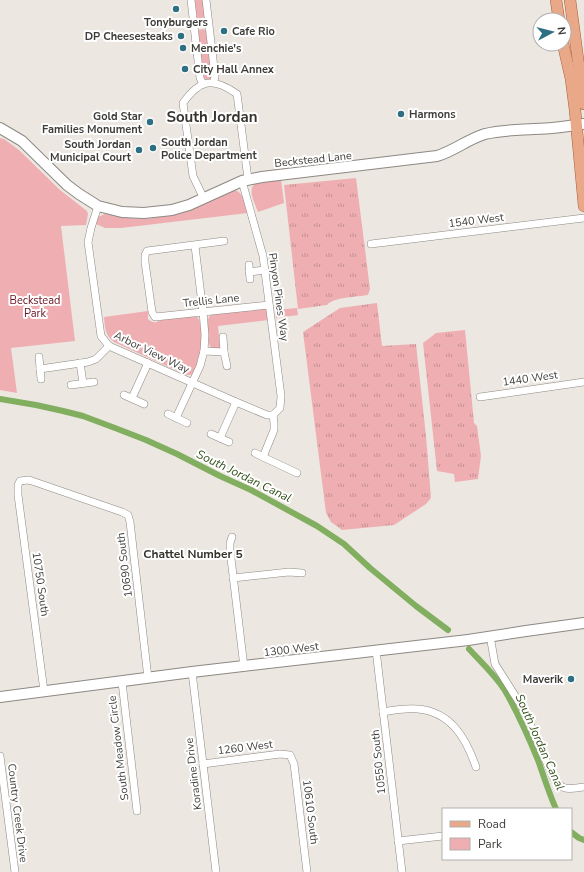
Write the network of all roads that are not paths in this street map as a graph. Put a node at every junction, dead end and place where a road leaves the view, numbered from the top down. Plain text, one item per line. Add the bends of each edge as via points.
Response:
1 (191, 0) edge
2 (206, 0) edge
3 (556, 0) edge
4 (570, 0) edge
5 (558, 12) edge
6 (565, 52) edge
7 (214, 82) junction
8 (203, 84) junction
9 (584, 104) edge
10 (580, 122) edge
11 (0, 128) edge
12 (245, 180) junction
13 (204, 198) junction
14 (98, 206) junction
15 (584, 206) edge
16 (584, 218) edge
17 (224, 241) dead end
18 (371, 244) dead end
19 (195, 246) junction
20 (265, 270) junction
21 (249, 272) dead end
22 (269, 305) junction
23 (203, 312) junction
24 (223, 337) dead end
25 (108, 346) junction
26 (204, 351) junction
27 (224, 352) junction
28 (39, 357) dead end
29 (80, 363) junction
30 (148, 363) junction
31 (226, 366) dead end
32 (40, 369) junction
33 (41, 379) dead end
34 (94, 382) dead end
35 (584, 382) edge
36 (83, 383) junction
37 (192, 383) junction
38 (71, 385) dead end
39 (124, 395) dead end
40 (480, 397) dead end
41 (132, 398) junction
42 (236, 402) junction
43 (144, 404) dead end
44 (168, 414) dead end
45 (273, 415) junction
46 (176, 418) junction
47 (187, 423) dead end
48 (211, 434) dead end
49 (220, 438) junction
50 (229, 442) dead end
51 (255, 453) dead end
52 (263, 457) junction
53 (297, 473) dead end
54 (20, 481) joint
55 (232, 537) dead end
56 (302, 573) dead end
57 (233, 578) junction
58 (584, 623) edge
59 (490, 636) junction
60 (376, 650) junction
61 (244, 667) junction
62 (192, 672) junction
63 (148, 678) junction
64 (122, 682) junction
65 (44, 691) junction
66 (0, 697) edge
67 (383, 712) junction
68 (290, 755) joint
69 (0, 756) edge
70 (203, 764) junction
71 (476, 767) dead end
72 (584, 787) edge
73 (3, 801) edge
74 (137, 811) dead end
75 (442, 836) edge
76 (398, 841) junction
77 (15, 872) edge
78 (216, 872) edge
79 (307, 872) edge
80 (402, 872) edge

1 - 8 street via 200,78
2 - 7 street via 216,76
3 - 5 main road
4 - 9 main road
6 - 10 main road
7 - 8 street
7 - 12 street, Pinyon Pines Way via 237,94
8 - 13 street via 188,95 183,103 193,176
10 - 12 street, Beckstead Lane via 536,124 494,132 437,156
10 - 15 main road
11 - 14 street, Beckstead Lane via 22,141 67,185
12 - 13 street, Beckstead Lane
12 - 20 street, Pinyon Pines Way
13 - 14 street, Beckstead Lane via 172,210 144,213 122,212
14 - 25 street, Arbor View Way via 88,242 101,336
16 - 18 street, 1540 West
17 - 19 street
19 - 23 street
19 - 23 street, Trellis Lane via 147,252 145,262 152,312 155,317
20 - 21 street
20 - 22 street, Pinyon Pines Way
22 - 23 street, Trellis Lane
22 - 45 street, Pinyon Pines Way via 281,396 280,408
23 - 26 street
24 - 27 street
25 - 29 street via 96,359
25 - 30 street, Arbor View Way
26 - 27 street
26 - 37 street
27 - 31 street
28 - 32 street
29 - 32 street
29 - 36 street
30 - 37 street, Arbor View Way
30 - 41 street
32 - 33 street
34 - 36 street
35 - 40 street, 1440 West
36 - 38 street
37 - 42 street, Arbor View Way
37 - 46 street
39 - 41 street
41 - 43 street
42 - 45 street, Arbor View Way
42 - 49 street
44 - 46 street
45 - 52 street via 274,430
46 - 47 street
48 - 49 street
49 - 50 street
51 - 52 street
52 - 53 street
54 - 63 street, 10690 South via 32,481 128,515
54 - 65 street, 10750 South via 18,495
55 - 57 street via 230,550
56 - 57 street
57 - 61 street
58 - 59 street, 1300 West
59 - 60 street, 1300 West
59 - 72 street via 495,664 524,710 553,778 558,785 566,789
60 - 61 street, 1300 West
60 - 67 street, 10550 South
61 - 62 street, 1300 West
62 - 63 street, 1300 West
62 - 70 street, Koradine Drive
63 - 64 street, 1300 West
64 - 65 street, 1300 West
64 - 74 street, South Meadow Circle
65 - 66 street, 1300 West
67 - 71 street via 416,708 443,717 462,736
67 - 76 street, 10550 South
68 - 70 street, 1260 West via 280,754
68 - 79 street, 10610 South via 294,764
69 - 73 street, Country Creek Drive
70 - 78 street, Koradine Drive
73 - 77 street, Country Creek Drive
75 - 76 street
76 - 80 street, 10550 South

